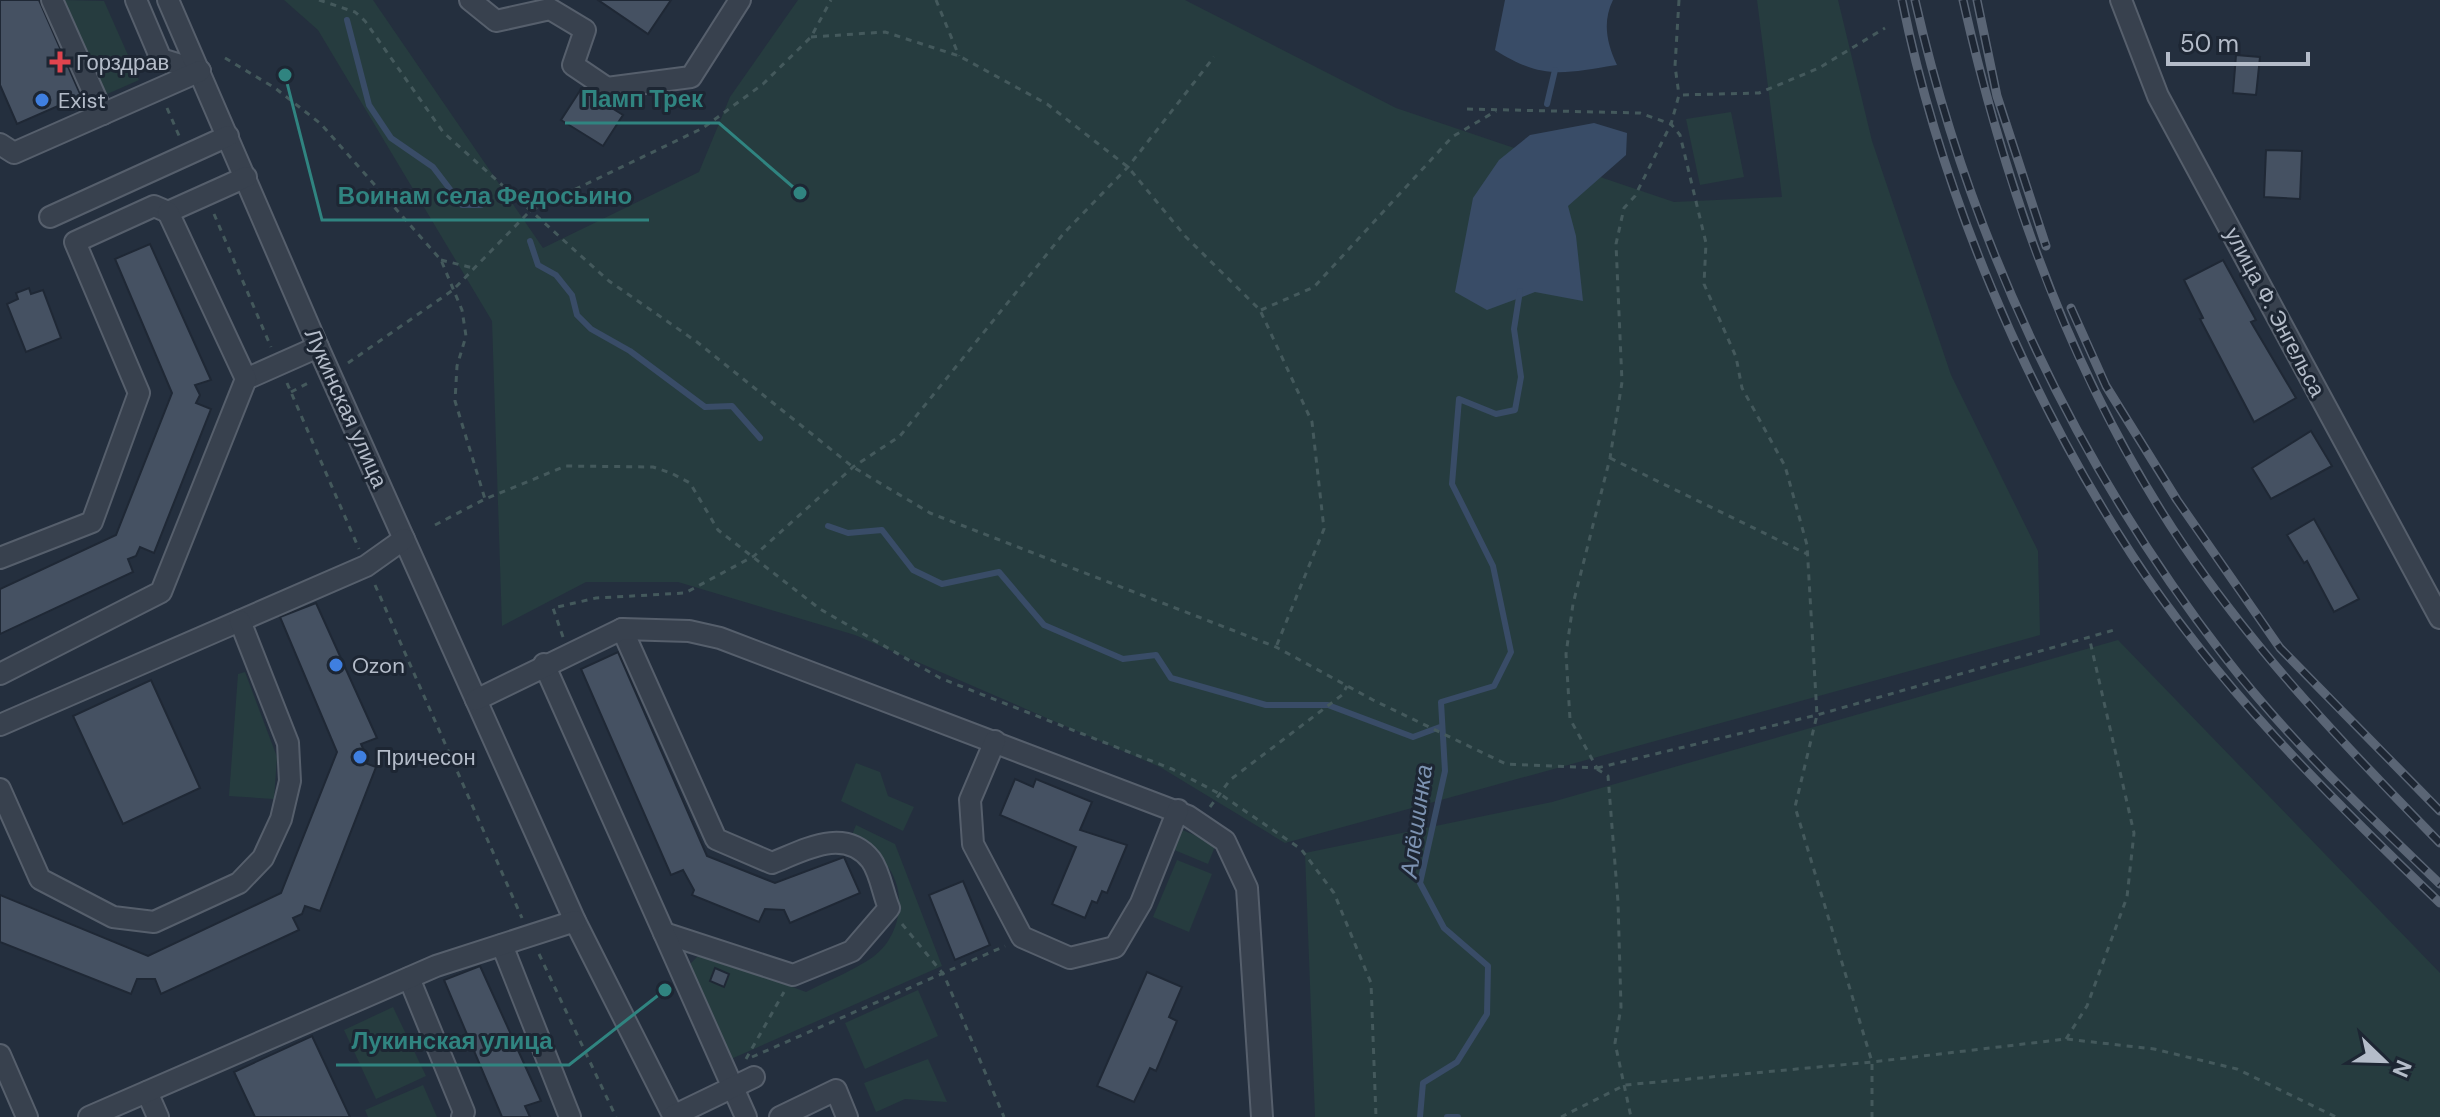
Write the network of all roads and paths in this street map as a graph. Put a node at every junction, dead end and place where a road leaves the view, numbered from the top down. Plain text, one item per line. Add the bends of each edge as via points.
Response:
1 (52, 0) edge
2 (136, 0) edge
3 (168, 0) edge
4 (319, 0) edge
5 (470, 0) edge
6 (740, 0) edge
7 (831, 0) edge
8 (936, 0) edge
9 (1679, 0) edge
10 (2121, 0) edge
11 (1885, 28) dead end
12 (811, 37) junction
13 (959, 56) junction
14 (1214, 57) dead end
15 (225, 58) dead end
16 (200, 71) junction
17 (159, 89) junction
18 (1679, 95) junction
19 (1467, 109) dead end
20 (1496, 111) junction
21 (103, 114) junction
22 (1671, 124) junction
23 (228, 136) junction
24 (0, 144) edge
25 (187, 153) junction
26 (1128, 167) junction
27 (246, 177) junction
28 (206, 196) junction
29 (530, 211) junction
30 (168, 212) junction
31 (50, 217) dead end
32 (441, 260) junction
33 (474, 268) junction
34 (453, 290) junction
35 (1260, 310) junction
36 (318, 347) junction
37 (358, 357) dead end
38 (279, 364) junction
39 (246, 379) junction
40 (1610, 458) junction
41 (853, 467) junction
42 (485, 499) junction
43 (435, 525) dead end
44 (404, 539) junction
45 (1807, 554) junction
46 (754, 556) junction
47 (0, 558) edge
48 (366, 566) junction
49 (2440, 618) edge
50 (240, 621) junction
51 (622, 629) junction
52 (2114, 630) dead end
53 (2089, 640) junction
54 (1276, 647) junction
55 (569, 655) junction
56 (544, 664) junction
57 (0, 674) edge
58 (1347, 686) junction
59 (476, 700) junction
60 (1817, 715) junction
61 (0, 725) edge
62 (995, 741) junction
63 (1597, 768) junction
64 (0, 789) edge
65 (1220, 794) junction
66 (1178, 810) junction
67 (1198, 822) junction
68 (889, 908) junction
69 (575, 921) junction
70 (664, 933) junction
71 (530, 936) junction
72 (502, 945) junction
73 (992, 953) dead end
74 (793, 975) junction
75 (944, 975) junction
76 (409, 978) junction
77 (2066, 1039) junction
78 (0, 1055) edge
79 (1872, 1062) junction
80 (754, 1077) dead end
81 (731, 1085) junction
82 (1625, 1085) junction
83 (147, 1092) junction
84 (674, 1116) edge
85 (27, 1117) edge
86 (89, 1117) edge
87 (158, 1117) edge
88 (462, 1117) edge
89 (570, 1117) edge
90 (616, 1117) edge
91 (746, 1117) edge
92 (780, 1117) edge
93 (847, 1117) edge
94 (1004, 1117) edge
95 (1262, 1117) edge
96 (1376, 1117) edge
97 (1561, 1117) edge
98 (1631, 1117) edge
99 (1872, 1117) edge
100 (2336, 1117) edge

1 - 21 street
2 - 16 street via 161,59
3 - 16 street, Лукинская улица
4 - 29 path via 355,12 365,21 443,132
5 - 6 street via 496,21 550,9 585,30 573,65 607,88 691,77
7 - 12 path
8 - 13 path
9 - 18 path
10 - 49 street, улица Ф. Энгельса via 2158,96
11 - 18 path via 1819,68 1759,93
12 - 13 path via 885,32
12 - 29 path via 763,84 703,128
13 - 26 path via 1047,104
14 - 26 path
15 - 32 path via 321,124
16 - 17 street
16 - 23 street, Лукинская улица
17 - 21 street
17 - 25 path
18 - 22 path
19 - 20 path
20 - 22 path via 1640,113
20 - 35 path via 1452,137 1314,287
21 - 24 street via 14,153
22 - 40 path via 1624,208 1616,244 1622,382
22 - 45 path via 1680,135 1706,243 1704,284 1736,357 1742,388 1785,466
23 - 25 street
23 - 27 street, Лукинская улица
25 - 31 street
26 - 35 path via 1185,236
26 - 41 path via 1064,233 900,436
27 - 28 street
27 - 36 street, Лукинская улица
28 - 30 street
28 - 38 path
29 - 33 path
29 - 41 path via 609,281 697,342
30 - 39 street
30 - 47 street via 154,206 75,242 139,393 92,522
32 - 33 path
32 - 34 path
33 - 34 path
34 - 37 path
34 - 42 path via 466,336 455,401
35 - 54 path via 1312,422 1324,529
36 - 38 street
36 - 44 street, Лукинская улица
38 - 39 street
38 - 48 path
39 - 57 street via 161,592
40 - 45 path
40 - 63 path via 1573,604 1566,654 1570,719
41 - 46 path
41 - 54 path via 930,513
42 - 43 path
42 - 46 path via 566,466 653,467 690,483 718,530
44 - 48 street
44 - 59 street, Лукинская улица
45 - 60 path
46 - 55 path via 685,593 596,598 553,608
46 - 65 path via 820,609 940,678 1172,769
48 - 50 street
48 - 71 path
50 - 61 street
50 - 64 street via 288,743 290,781 281,819 263,858 239,883 154,922 113,917 40,879
51 - 55 street
51 - 62 street via 689,631 720,638
51 - 68 street via 716,839 772,863 823,843 847,843 871,860
52 - 53 path
53 - 60 path
53 - 77 path via 2134,833 2127,897 2087,1006
54 - 58 path
55 - 56 street
56 - 59 street
56 - 70 street
58 - 63 path via 1506,764
58 - 65 path via 1230,780
59 - 69 street, Лукинская улица
60 - 63 path
60 - 79 path via 1795,807
62 - 66 street
62 - 66 street via 970,800 973,844 1022,937 1070,958 1115,947 1141,903
63 - 82 path via 1608,776 1621,1007 1615,1043
65 - 67 path
65 - 96 path via 1301,849 1334,893 1371,983
66 - 67 street
67 - 95 street via 1225,841 1247,888
68 - 74 street via 852,951
68 - 75 path
69 - 71 street
69 - 84 street, Лукинская улица
70 - 74 street
70 - 81 street
71 - 72 street
71 - 90 path
72 - 76 street
72 - 89 street
73 - 75 path
74 - 75 path via 745,1060
75 - 94 path
76 - 83 street
76 - 88 street
77 - 79 path
77 - 100 path via 2154,1049 2237,1069
78 - 85 street
79 - 82 path
79 - 99 path
80 - 81 street
81 - 84 street
81 - 91 street
82 - 97 path
82 - 98 path
83 - 86 street
83 - 87 street
92 - 93 street via 836,1090

